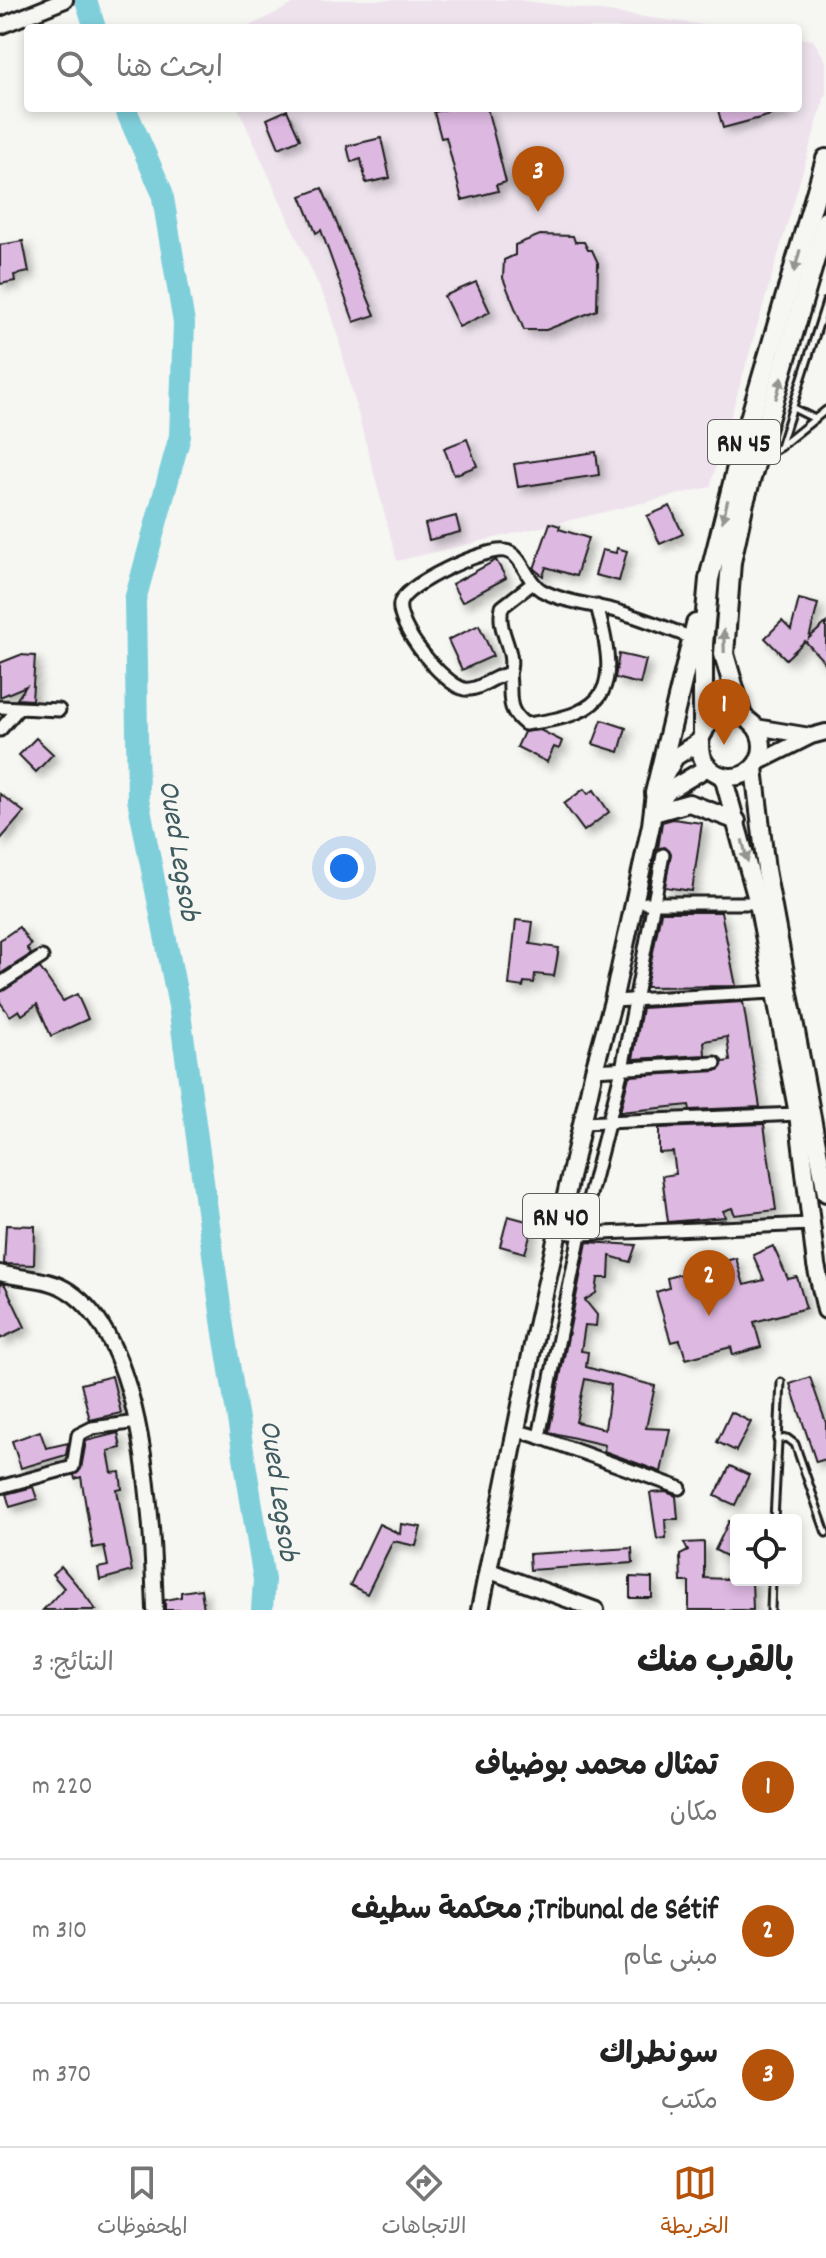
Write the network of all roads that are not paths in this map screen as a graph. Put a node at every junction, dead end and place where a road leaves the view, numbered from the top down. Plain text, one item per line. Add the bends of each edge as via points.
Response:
1 (64, 1) edge
2 (0, 26) edge
3 (826, 159) edge
4 (826, 221) edge
5 (826, 302) edge
6 (793, 408) junction
7 (826, 410) edge
8 (815, 419) junction
9 (780, 447) junction
10 (758, 461) junction
11 (709, 579) junction
12 (533, 583) junction
13 (597, 606) junction
14 (692, 638) junction
15 (509, 674) junction
16 (0, 707) edge
17 (18, 709) junction
18 (59, 710) dead end
19 (749, 721) junction
20 (0, 730) edge
21 (826, 732) edge
22 (811, 736) junction
23 (702, 737) junction
24 (756, 765) junction
25 (708, 767) junction
26 (723, 776) junction
27 (655, 793) junction
28 (654, 818) junction
29 (737, 821) junction
30 (663, 855) dead end
31 (635, 902) junction
32 (758, 903) junction
33 (653, 904) junction
34 (42, 957) dead end
35 (0, 984) edge
36 (774, 992) junction
37 (613, 1001) junction
38 (635, 1002) junction
39 (715, 1063) dead end
40 (622, 1069) junction
41 (594, 1070) junction
42 (798, 1114) junction
43 (582, 1123) junction
44 (609, 1124) junction
45 (826, 1193) edge
46 (811, 1224) junction
47 (557, 1231) junction
48 (580, 1234) junction
49 (821, 1266) edge
50 (0, 1273) edge
51 (826, 1310) edge
52 (535, 1335) junction
53 (556, 1342) junction
54 (781, 1382) dead end
55 (138, 1422) junction
56 (518, 1431) junction
57 (539, 1437) junction
58 (777, 1440) junction
59 (0, 1487) edge
60 (680, 1488) dead end
61 (774, 1514) edge
62 (826, 1533) edge
63 (490, 1571) junction
64 (772, 1586) edge
65 (155, 1610) edge
66 (480, 1610) edge
67 (596, 1610) edge
68 (771, 1610) edge

1 - 2 main road
3 -> 11 highway, RN 45
10 -> 4 highway, RN 45
5 - 6 lane
6 - 8 lane
6 - 9 lane
7 - 8 lane
8 - 9 lane
9 - 10 lane
19 -> 10 highway, RN 45 via 724,654 723,625 731,562
11 - 14 highway, RN 40
11 - 23 highway, RN 45
12 - 13 street
12 - 15 street via 502,607 499,624 513,662
12 - 15 street via 512,553 489,552 409,590 399,606 423,652 455,684 471,689
13 - 14 street
13 - 15 street via 607,679 595,703 570,717 525,724 515,717 509,701
14 - 27 highway, RN 40
16 - 17 street
17 - 18 street
17 - 20 street
19 - 22 main road
19 - 23 main road via 724,715
19 - 24 main road via 763,744
21 - 22 main road
22 - 24 main road
23 - 25 main road via 700,750
23 - 27 main road via 675,757
24 - 26 main road via 740,777
24 - 45 main road via 766,870
25 - 26 main road
25 - 28 main road, RN 40 via 666,792
26 - 29 main road
27 - 28 main road, RN 40
28 - 29 main road via 689,803
28 - 31 main road, RN 40
29 -> 32 main road
30 - 33 street
31 - 33 street
31 - 37 main road, RN 40
32 - 33 street
32 - 36 main road
33 - 38 street
34 - 35 street
36 - 38 street
36 - 42 main road
37 - 38 street
37 - 41 main road, RN 40
38 - 40 street
39 - 40 street
40 - 41 street
40 - 44 street
41 - 43 main road, RN 40
42 - 44 street
42 - 46 main road
43 - 44 street
43 - 47 main road, RN 40
44 - 48 street
46 - 48 street
46 - 49 main road
47 - 48 street
47 - 52 main road, RN 40
48 - 53 street
49 - 51 main road
50 - 55 main road via 60,1286 85,1304 123,1372
52 - 53 street
52 - 56 main road, RN 40
53 - 57 street
54 - 58 lane
55 - 59 street via 86,1430 78,1435 73,1467
55 - 65 main road
56 - 57 street
56 - 63 main road, RN 40
57 - 60 street
58 - 61 lane
58 - 62 lane via 787,1438 795,1444
63 - 66 main road, RN 40
63 - 67 main road
64 - 68 lane

